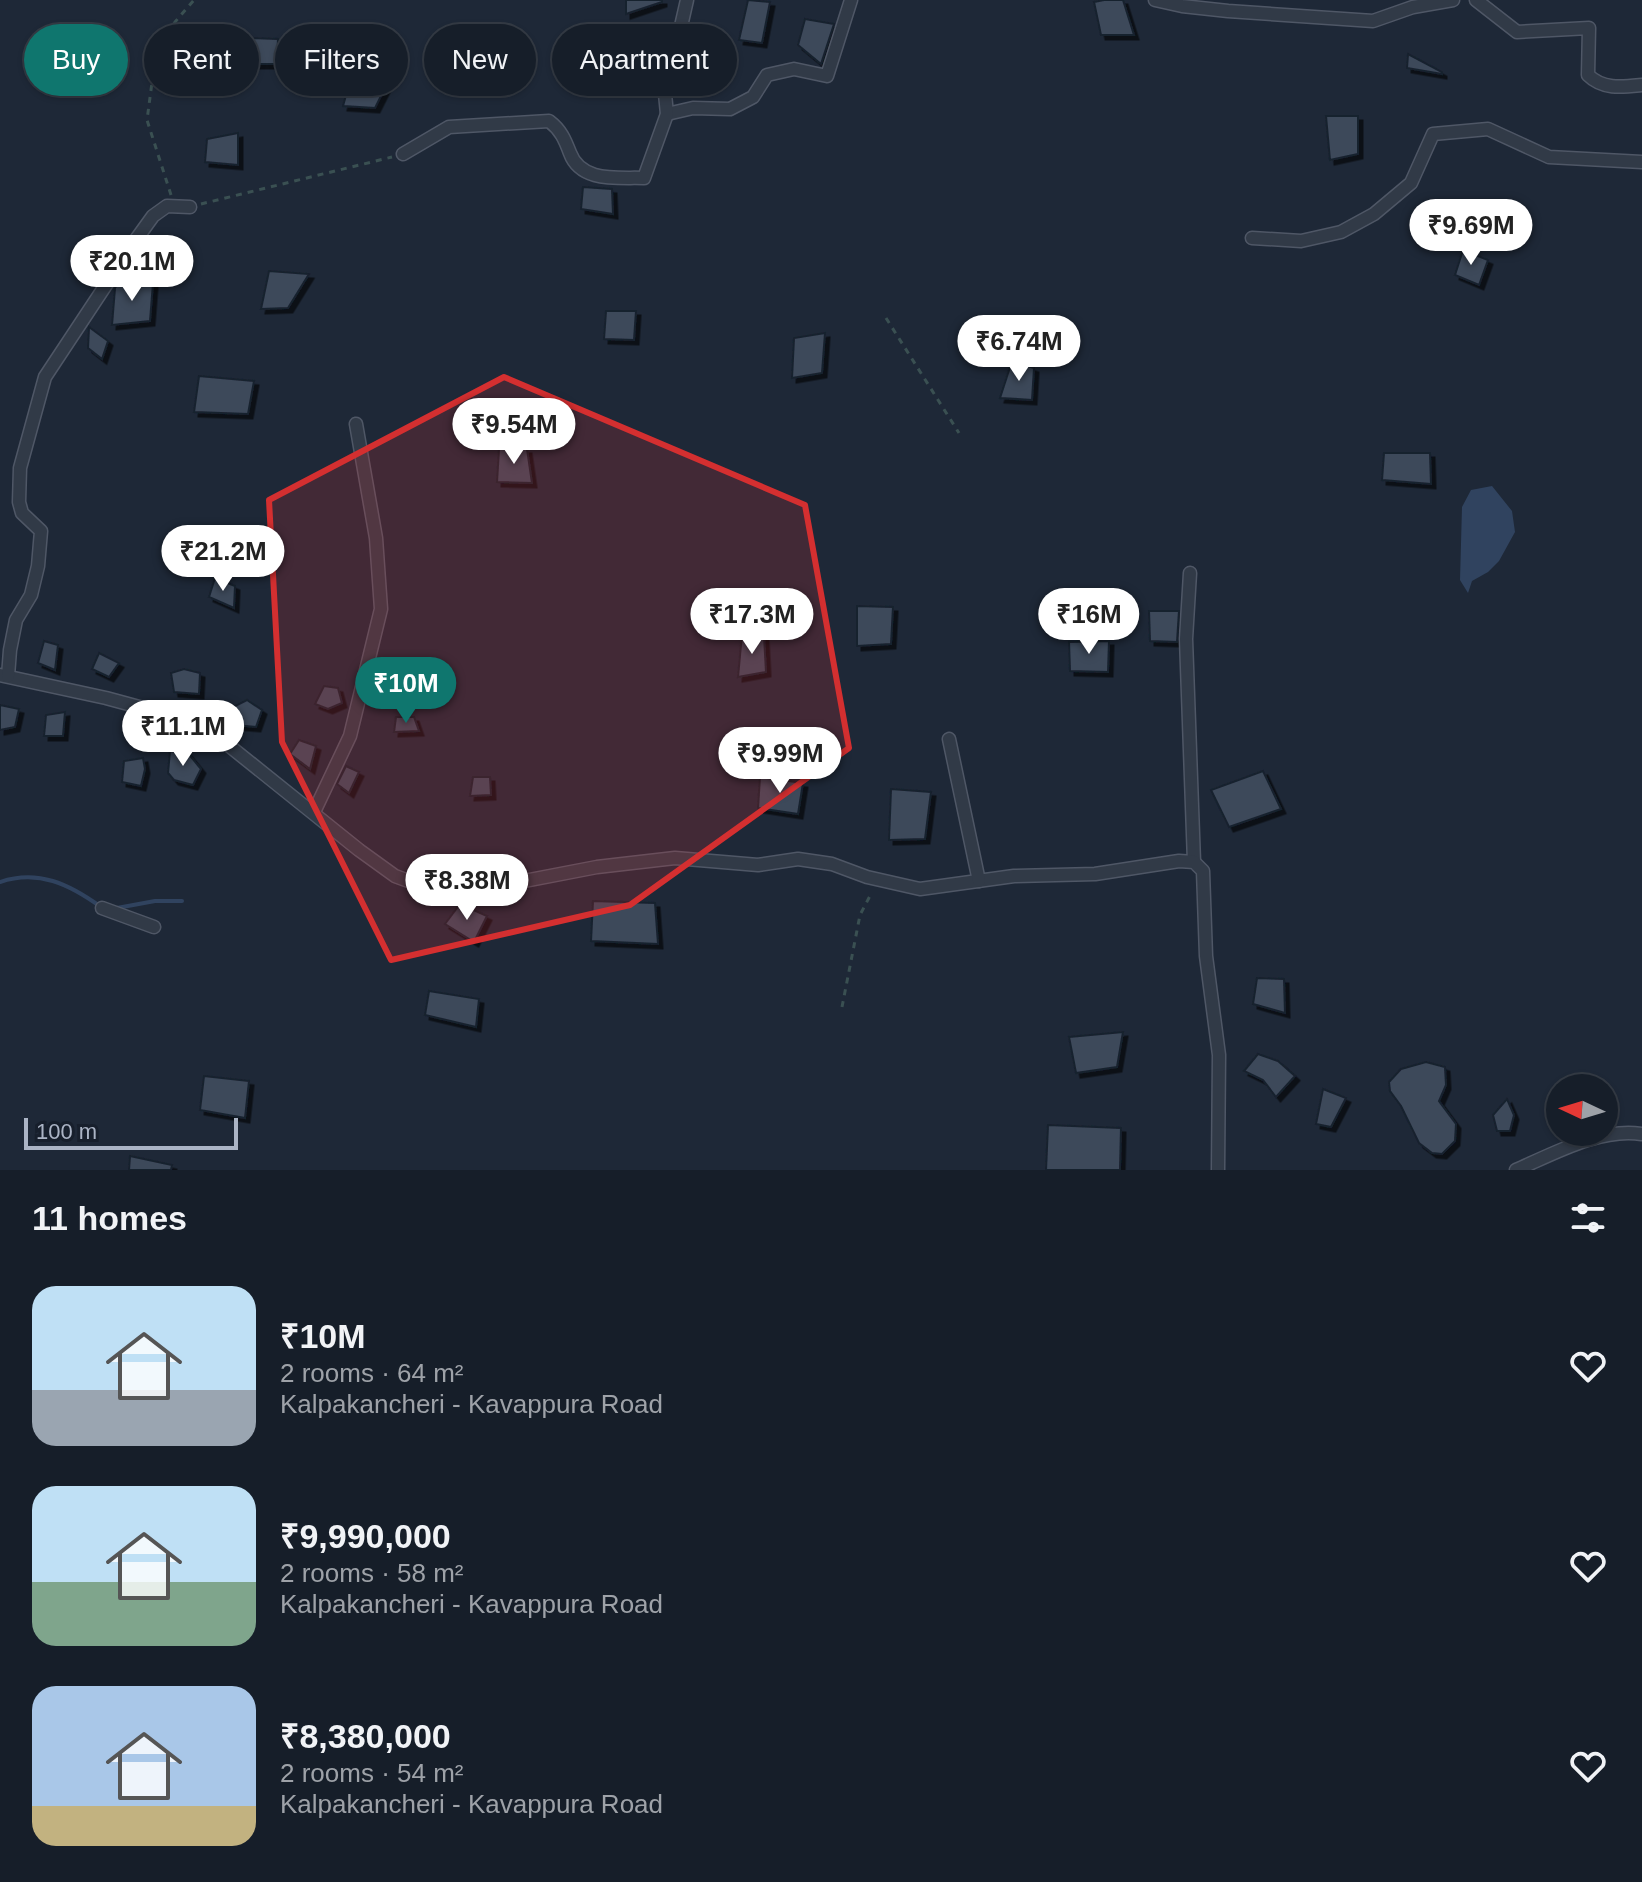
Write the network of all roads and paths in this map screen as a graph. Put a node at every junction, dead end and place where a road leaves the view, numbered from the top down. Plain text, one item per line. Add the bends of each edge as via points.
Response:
1 (194, 0) edge
2 (687, 0) edge
3 (851, 0) edge
4 (1155, 0) edge
5 (1453, 0) edge
6 (1476, 0) edge
7 (1642, 85) edge
8 (667, 114) junction
9 (403, 154) joint
10 (1642, 162) edge
11 (174, 206) junction
12 (190, 207) joint
13 (1252, 238) dead end
14 (886, 318) dead end
15 (356, 424) dead end
16 (959, 433) dead end
17 (1190, 573) dead end
18 (4, 676) edge
19 (949, 739) dead end
20 (314, 812) junction
21 (1194, 862) junction
22 (879, 879) junction
23 (979, 881) junction
24 (102, 908) dead end
25 (154, 927) dead end
26 (842, 1007) dead end
27 (1642, 1134) edge
28 (1526, 1168) edge
29 (1218, 1170) edge

1 - 11 path via 155,60 147,120
2 - 8 street via 667,66
3 - 8 street via 827,76 794,69 767,75 753,97 730,109
4 - 5 street via 1373,21
6 - 7 street via 1517,32 1589,28 1588,75 1593,81 1616,88
8 - 9 street via 644,178 584,173 549,121 449,127
9 - 12 path
10 - 13 street via 1549,157 1488,129 1433,134 1411,183 1374,214 1341,232 1301,241
11 - 12 street
11 - 18 street via 153,216 45,377 20,468 22,513 41,531 38,566 31,595 16,620
14 - 16 path
15 - 20 street via 376,538 381,609 350,736
17 - 21 street via 1186,639
18 - 20 street via 202,724
19 - 23 street
20 - 22 street via 395,876 422,886 483,889 675,858 758,865 798,859
21 - 23 street
21 - 29 street via 1203,871 1206,956 1219,1055
22 - 23 street via 920,889
22 - 26 path via 860,915
24 - 25 street
27 - 28 street via 1594,1139

